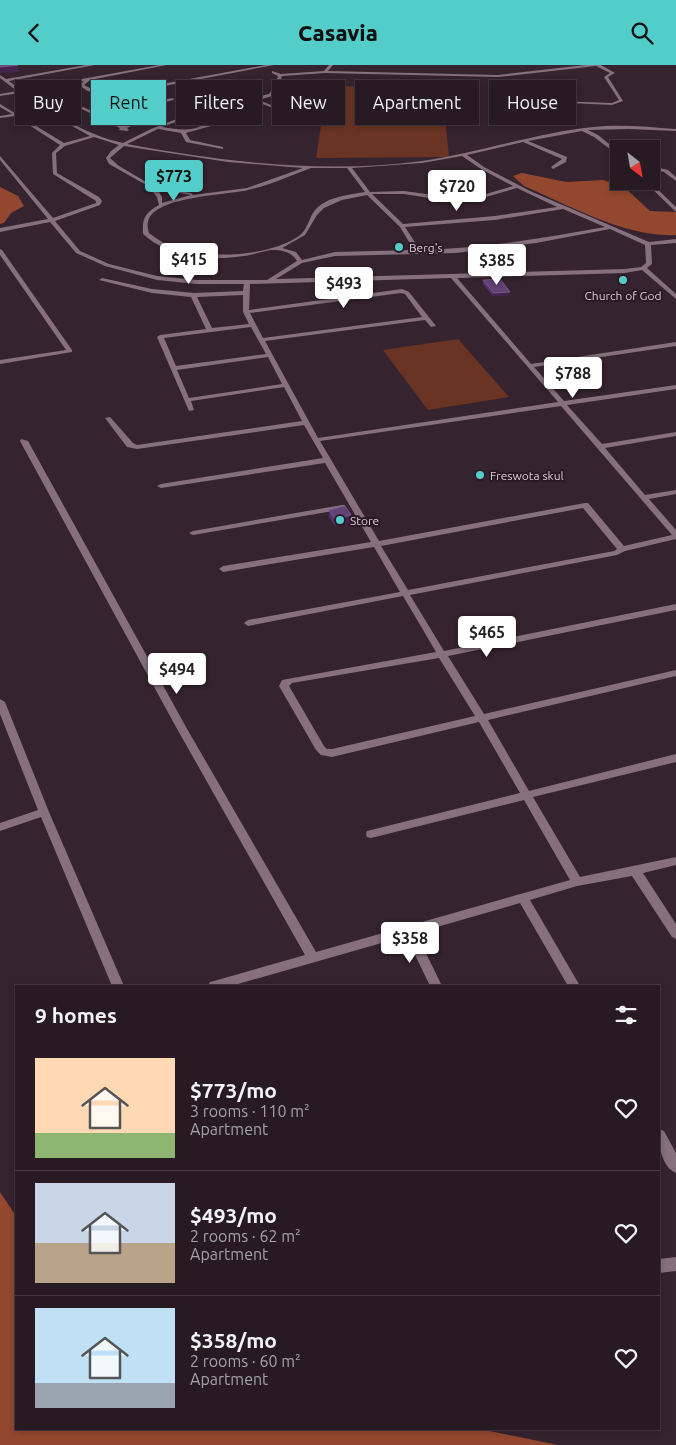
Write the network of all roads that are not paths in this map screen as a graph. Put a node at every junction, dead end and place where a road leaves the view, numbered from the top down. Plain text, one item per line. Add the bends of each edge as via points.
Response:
1 (93, 65) edge
2 (165, 65) edge
3 (255, 65) edge
4 (272, 65) edge
5 (331, 65) edge
6 (597, 65) edge
7 (260, 67) junction
8 (409, 70) dead end
9 (469, 70) dead end
10 (325, 72) junction
11 (405, 74) junction
12 (280, 75) junction
13 (464, 75) junction
14 (0, 76) edge
15 (89, 79) junction
16 (81, 80) edge
17 (7, 81) junction
18 (0, 84) edge
19 (166, 86) edge
20 (15, 88) edge
21 (15, 92) edge
22 (91, 92) edge
23 (0, 95) edge
24 (262, 96) edge
25 (173, 99) dead end
26 (166, 100) edge
27 (576, 103) edge
28 (0, 105) edge
29 (82, 107) dead end
30 (15, 115) joint
31 (0, 117) edge
32 (176, 121) edge
33 (31, 125) edge
34 (72, 125) edge
35 (130, 125) edge
36 (209, 125) edge
37 (160, 127) junction
38 (121, 129) junction
39 (582, 130) junction
40 (676, 130) edge
41 (183, 132) junction
42 (143, 134) junction
43 (94, 136) junction
44 (523, 141) junction
45 (122, 144) junction
46 (63, 145) junction
47 (221, 147) dead end
48 (610, 148) edge
49 (462, 154) junction
50 (0, 157) edge
51 (313, 166) junction
52 (348, 167) junction
53 (553, 168) dead end
54 (660, 170) edge
55 (674, 175) edge
56 (676, 180) edge
57 (518, 186) junction
58 (153, 187) junction
59 (655, 190) edge
60 (368, 193) junction
61 (200, 195) junction
62 (160, 204) junction
63 (566, 207) junction
64 (676, 210) edge
65 (52, 220) junction
66 (402, 226) junction
67 (612, 227) junction
68 (0, 229) edge
69 (676, 241) edge
70 (648, 244) junction
71 (274, 249) junction
72 (0, 251) edge
73 (418, 252) junction
74 (300, 262) junction
75 (643, 268) junction
76 (453, 277) junction
77 (102, 280) dead end
78 (269, 281) junction
79 (248, 282) junction
80 (246, 293) junction
81 (194, 295) junction
82 (676, 297) edge
83 (246, 312) junction
84 (426, 318) junction
85 (254, 325) junction
86 (434, 326) dead end
87 (210, 330) junction
88 (262, 340) junction
89 (676, 345) edge
90 (270, 355) junction
91 (0, 362) edge
92 (529, 366) junction
93 (174, 368) junction
94 (287, 385) junction
95 (676, 387) edge
96 (187, 400) junction
97 (562, 404) junction
98 (192, 410) dead end
99 (108, 418) dead end
100 (306, 423) junction
101 (676, 435) edge
102 (316, 440) junction
103 (24, 441) dead end
104 (600, 447) junction
105 (326, 460) junction
106 (161, 486) dead end
107 (676, 492) edge
108 (645, 497) junction
109 (354, 505) junction
110 (193, 533) dead end
111 (676, 536) edge
112 (377, 544) junction
113 (622, 549) junction
114 (223, 569) dead end
115 (406, 593) junction
116 (675, 609) edge
117 (248, 623) dead end
118 (443, 654) junction
119 (676, 673) edge
120 (0, 705) edge
121 (482, 719) junction
122 (676, 758) edge
123 (527, 795) junction
124 (44, 812) junction
125 (0, 827) edge
126 (371, 834) dead end
127 (676, 861) edge
128 (635, 871) junction
129 (577, 882) junction
130 (523, 897) junction
131 (408, 930) junction
132 (676, 934) edge
133 (313, 958) junction
134 (118, 985) edge
135 (218, 985) edge
136 (436, 985) edge
137 (573, 985) edge
138 (660, 1137) edge
139 (676, 1166) edge
140 (676, 1264) edge
141 (660, 1266) edge

1 - 17 street
2 - 15 street
3 - 7 street
4 - 7 street
5 - 10 street
6 - 13 street via 510,76
6 - 27 street via 613,73 606,77 621,101 612,104
7 - 12 street
7 - 19 street
8 - 11 street
9 - 13 street
10 - 11 street
10 - 12 street
11 - 13 street
12 - 24 street via 273,93
14 - 17 street
15 - 16 street
15 - 22 street via 82,85
17 - 18 street
17 - 20 street
21 - 23 street
25 - 26 street
28 - 30 street
29 - 38 street
30 - 31 street
32 - 37 street
33 - 46 street
34 - 43 street
35 - 38 street
36 - 41 street
37 - 41 street
37 - 42 street
38 - 42 street
39 - 40 street
39 - 44 street
39 - 48 street
41 - 47 street via 188,141
42 - 45 street
43 - 45 street
43 - 46 street
44 - 49 street
44 - 53 street via 565,158
45 - 51 street via 218,159
45 - 58 street via 108,155 108,160 123,172
46 - 65 street via 54,153 55,174 99,201 93,207
49 - 52 street via 421,162
49 - 57 street via 497,178
50 - 65 street
51 - 52 street
51 - 61 street via 248,189
52 - 60 street
54 - 55 street
55 - 56 street
57 - 60 street via 462,199 399,192
57 - 63 street
58 - 61 street
58 - 62 street via 160,197
59 - 64 street
60 - 66 street
60 - 71 street via 340,199 320,209 308,231
61 - 62 street
62 - 71 street via 147,217 144,227 153,241 165,247 222,255
63 - 66 street via 495,218
63 - 67 street
65 - 68 street
65 - 79 street via 78,251 107,265 157,278
66 - 73 street
67 - 70 street
67 - 73 street via 536,241 456,251
69 - 70 street
70 - 75 street via 650,261
71 - 74 street via 293,252
72 - 91 street via 70,351
73 - 74 street via 335,254
74 - 78 street
75 - 76 street
75 - 82 street
76 - 78 street
76 - 92 street
77 - 81 street via 152,291
78 - 79 street
79 - 80 street
80 - 81 street
80 - 83 street
81 - 87 street
83 - 84 street via 402,291
83 - 85 street
84 - 86 street
84 - 88 street
85 - 87 street
85 - 88 street
87 - 93 street via 160,337
88 - 90 street
89 - 92 street
90 - 93 street
90 - 94 street
92 - 97 street
93 - 96 street
94 - 96 street
94 - 100 street
95 - 97 street
96 - 98 street
97 - 102 street
97 - 104 street
99 - 100 street via 130,445 137,447
100 - 102 street
101 - 104 street
102 - 105 street
103 - 133 street via 181,727
104 - 108 street
105 - 106 street
105 - 109 street
107 - 108 street
108 - 111 street
109 - 110 street
109 - 112 street
111 - 113 street
112 - 113 street via 585,505
112 - 114 street
112 - 115 street
113 - 115 street via 617,553
115 - 117 street
115 - 118 street
116 - 118 street
118 - 121 street
118 - 121 street via 285,682 284,686 325,753
119 - 121 street
120 - 124 street
121 - 123 street
122 - 123 street
123 - 126 street
123 - 129 street
124 - 125 street
124 - 134 street
127 - 128 street
128 - 129 street
128 - 132 street
129 - 130 street
130 - 131 street
130 - 137 street
131 - 133 street
131 - 136 street
133 - 135 street
138 - 139 street
140 - 141 street

